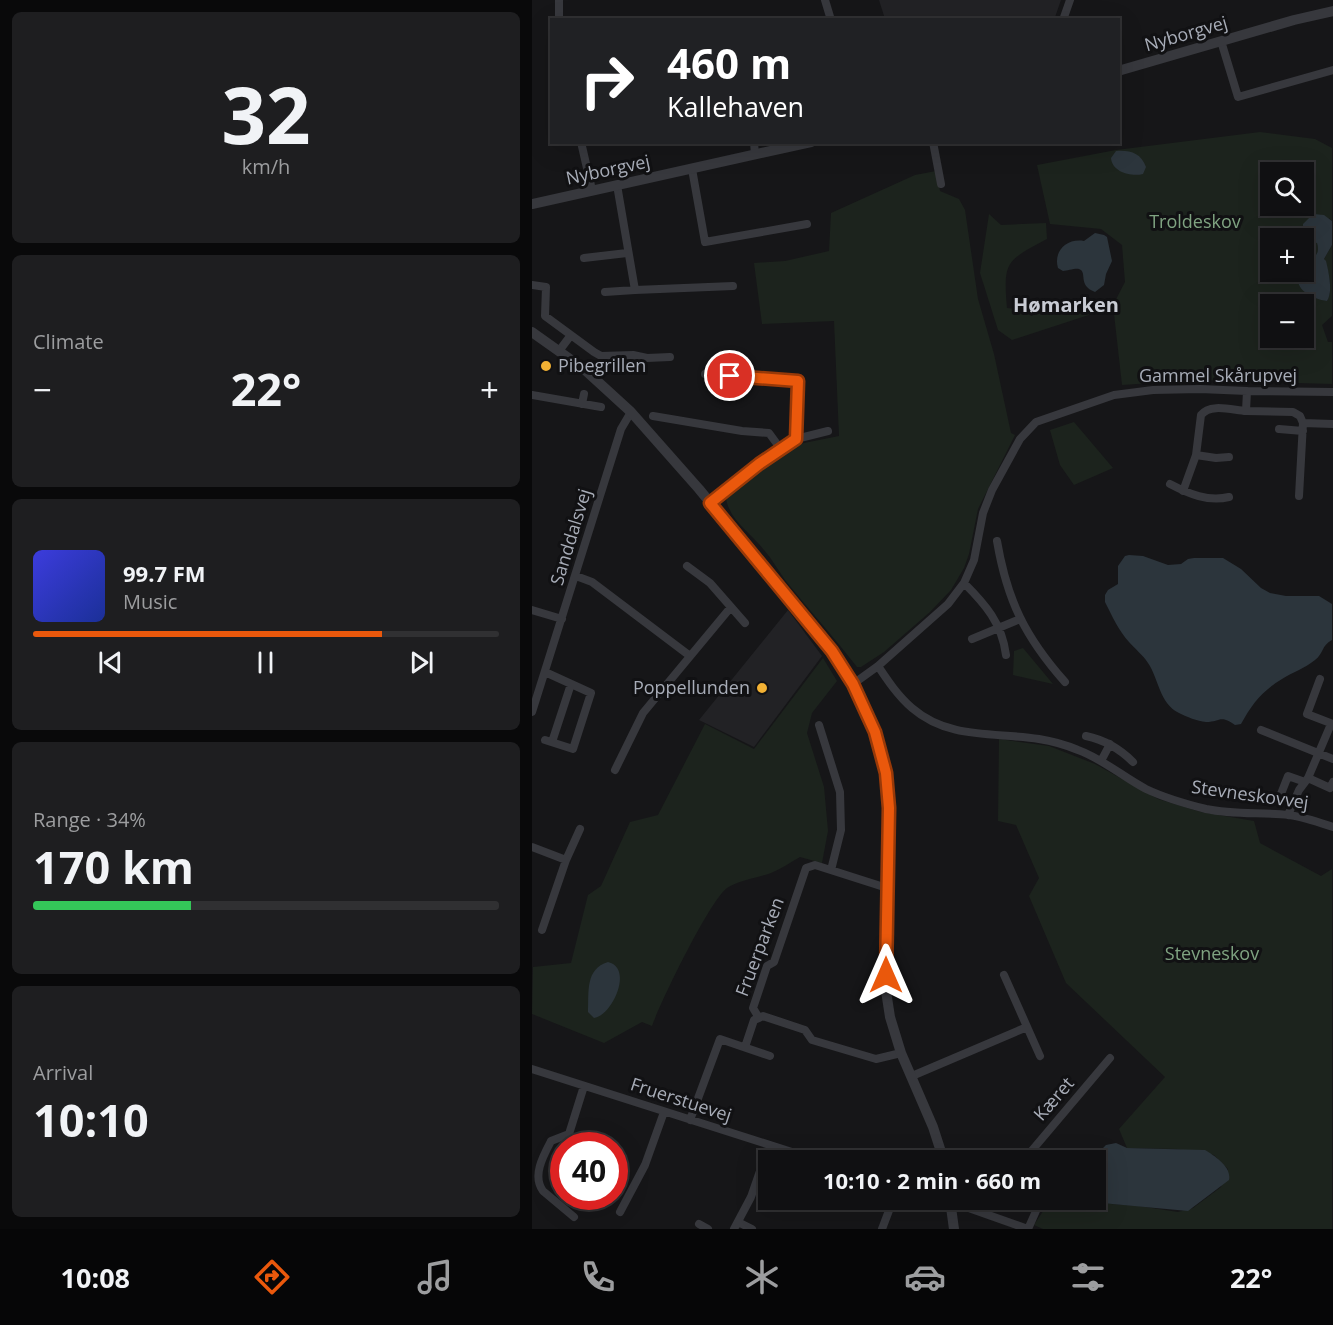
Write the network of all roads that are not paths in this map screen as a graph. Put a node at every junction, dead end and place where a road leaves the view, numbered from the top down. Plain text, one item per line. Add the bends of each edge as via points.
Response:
1 (559, 0) edge
2 (825, 0) edge
3 (1069, 0) edge
4 (1333, 12) edge
5 (559, 18) edge
6 (830, 18) edge
7 (1064, 18) edge
8 (1221, 41) junction
9 (1120, 70) edge
10 (1333, 70) edge
11 (581, 144) edge
12 (754, 144) edge
13 (802, 144) edge
14 (933, 144) edge
15 (755, 155) junction
16 (692, 169) junction
17 (941, 184) dead end
18 (617, 185) junction
19 (592, 190) junction
20 (532, 204) edge
21 (807, 224) dead end
22 (627, 253) junction
23 (584, 258) dead end
24 (532, 285) edge
25 (733, 286) dead end
26 (635, 290) junction
27 (605, 292) dead end
28 (532, 332) edge
29 (571, 335) junction
30 (559, 351) junction
31 (670, 357) dead end
32 (705, 374) dead end
33 (1247, 391) junction
34 (1333, 392) edge
35 (584, 394) dead end
36 (532, 395) edge
37 (582, 404) junction
38 (601, 407) dead end
39 (1246, 411) junction
40 (631, 412) junction
41 (653, 416) dead end
42 (1333, 424) edge
43 (1303, 427) junction
44 (1279, 429) dead end
45 (828, 431) dead end
46 (796, 439) junction
47 (780, 448) junction
48 (1196, 455) junction
49 (1229, 457) dead end
50 (1170, 484) dead end
51 (1183, 491) junction
52 (1299, 496) dead end
53 (1229, 497) dead end
54 (710, 503) junction
55 (997, 541) dead end
56 (687, 566) dead end
57 (576, 576) junction
58 (964, 583) junction
59 (731, 607) junction
60 (532, 610) edge
61 (562, 619) junction
62 (1020, 619) junction
63 (745, 623) dead end
64 (999, 627) junction
65 (972, 639) dead end
66 (1006, 655) dead end
67 (690, 656) junction
68 (877, 666) junction
69 (545, 672) junction
70 (1321, 679) dead end
71 (1064, 682) dead end
72 (571, 684) junction
73 (853, 684) junction
74 (532, 712) edge
75 (1332, 724) edge
76 (819, 725) dead end
77 (1261, 730) dead end
78 (1086, 736) dead end
79 (1110, 744) junction
80 (1319, 754) junction
81 (1333, 759) edge
82 (1101, 761) junction
83 (1133, 762) dead end
84 (615, 770) dead end
85 (1307, 780) junction
86 (1333, 782) edge
87 (1279, 799) dead end
88 (1288, 815) junction
89 (1333, 827) edge
90 (580, 829) dead end
91 (532, 847) edge
92 (566, 860) junction
93 (831, 870) junction
94 (887, 888) junction
95 (542, 930) dead end
96 (1004, 975) dead end
97 (759, 1018) junction
98 (1027, 1027) junction
99 (745, 1047) junction
100 (901, 1053) junction
101 (770, 1056) dead end
102 (1040, 1056) dead end
103 (1110, 1058) dead end
104 (532, 1070) edge
105 (912, 1076) junction
106 (584, 1086) junction
107 (664, 1112) junction
108 (690, 1120) junction
109 (769, 1145) junction
110 (785, 1150) edge
111 (941, 1150) edge
112 (1032, 1150) edge
113 (889, 1210) edge
114 (950, 1210) edge
115 (979, 1210) edge
116 (1036, 1210) edge
117 (620, 1212) dead end
118 (574, 1217) dead end
119 (699, 1224) dead end
120 (736, 1225) edge
121 (708, 1229) edge
122 (752, 1229) edge
123 (882, 1229) edge
124 (954, 1229) edge
125 (1028, 1229) edge

1 - 5 street
2 - 6 street
3 - 7 street
4 - 8 street, Nyborgvej
8 - 9 street, Nyborgvej
8 - 10 street via 1238,97
11 - 19 street
12 - 15 street
13 - 15 street, Nyborgvej
14 - 17 street
15 - 16 street, Nyborgvej
16 - 18 street, Nyborgvej
16 - 21 street via 705,242
18 - 19 street, Nyborgvej
18 - 22 street
19 - 20 street, Nyborgvej
22 - 23 street
22 - 26 street
24 - 29 street via 546,287 545,316
25 - 26 street
26 - 27 street
28 - 30 street
29 - 30 street
29 - 31 street via 601,356
30 - 40 street
32 - 46 street via 798,381
33 - 34 street, Gammel Skårupvej
33 - 39 street
33 - 58 street, Gammel Skårupvej via 1200,388 1114,395 1036,422 1022,436 992,490
35 - 37 street
36 - 37 street
37 - 38 street
39 - 43 street via 1293,412 1300,416
39 - 48 street via 1204,411
40 - 54 street
40 - 57 street, Sanddalsvej via 621,429
41 - 47 street via 769,433
42 - 43 street
43 - 44 street
43 - 52 street
45 - 46 street
46 - 47 street
47 - 54 street
48 - 49 street
48 - 51 street
50 - 51 street
51 - 53 street via 1216,500
54 - 73 street via 832,651
55 - 62 street
56 - 59 street via 710,583
57 - 61 street, Sanddalsvej
57 - 67 street via 592,582
58 - 64 street via 992,613
58 - 68 street, Gammel Skårupvej via 948,604
59 - 63 street
59 - 67 street
60 - 61 street
61 - 69 street, Sanddalsvej
62 - 64 street
62 - 71 street via 1032,642
64 - 65 street
64 - 66 street
67 - 84 street via 643,712
68 - 73 street, Gammel Skårupvej
68 - 82 street, Stevneskovvej via 913,709 932,722 979,735 1060,743
69 - 72 street
69 - 74 street, Sanddalsvej
70 - 75 street via 1307,714
72 - 72 street via 548,741 573,749 591,693
73 - 94 street via 875,732 886,773
75 - 80 street
76 - 93 street via 840,792 841,830
77 - 80 street
78 - 79 street
79 - 82 street
79 - 83 street
80 - 81 street
80 - 85 street
82 - 88 street, Stevneskovvej via 1146,789 1180,803 1240,814
85 - 86 street via 1330,788
85 - 87 street via 1288,776
85 - 88 street via 1298,790
88 - 89 street, Stevneskovvej
90 - 92 street
91 - 92 street
92 - 95 street
93 - 94 street, Fruerparken
93 - 97 street, Fruerparken via 815,865 806,868 774,962 767,966 761,982 753,1008
94 - 100 street via 886,991
96 - 98 street
97 - 99 street, Fruerparken via 754,1020
97 - 100 street via 805,1030 812,1040 876,1059
98 - 102 street
98 - 105 street
99 - 101 street
99 - 108 street via 720,1039
100 - 105 street
103 - 112 street, Kæret
104 - 106 street, Fruerstuevej
105 - 111 street
106 - 107 street, Fruerstuevej
106 - 118 street via 569,1134 550,1141 539,1166 542,1191
107 - 108 street, Fruerstuevej
107 - 117 street via 645,1165
108 - 109 street, Fruerstuevej
109 - 110 street, Fruerstuevej
109 - 120 street via 751,1197
113 - 123 street
114 - 124 street
115 - 125 street
116 - 125 street
119 - 121 street
120 - 122 street

